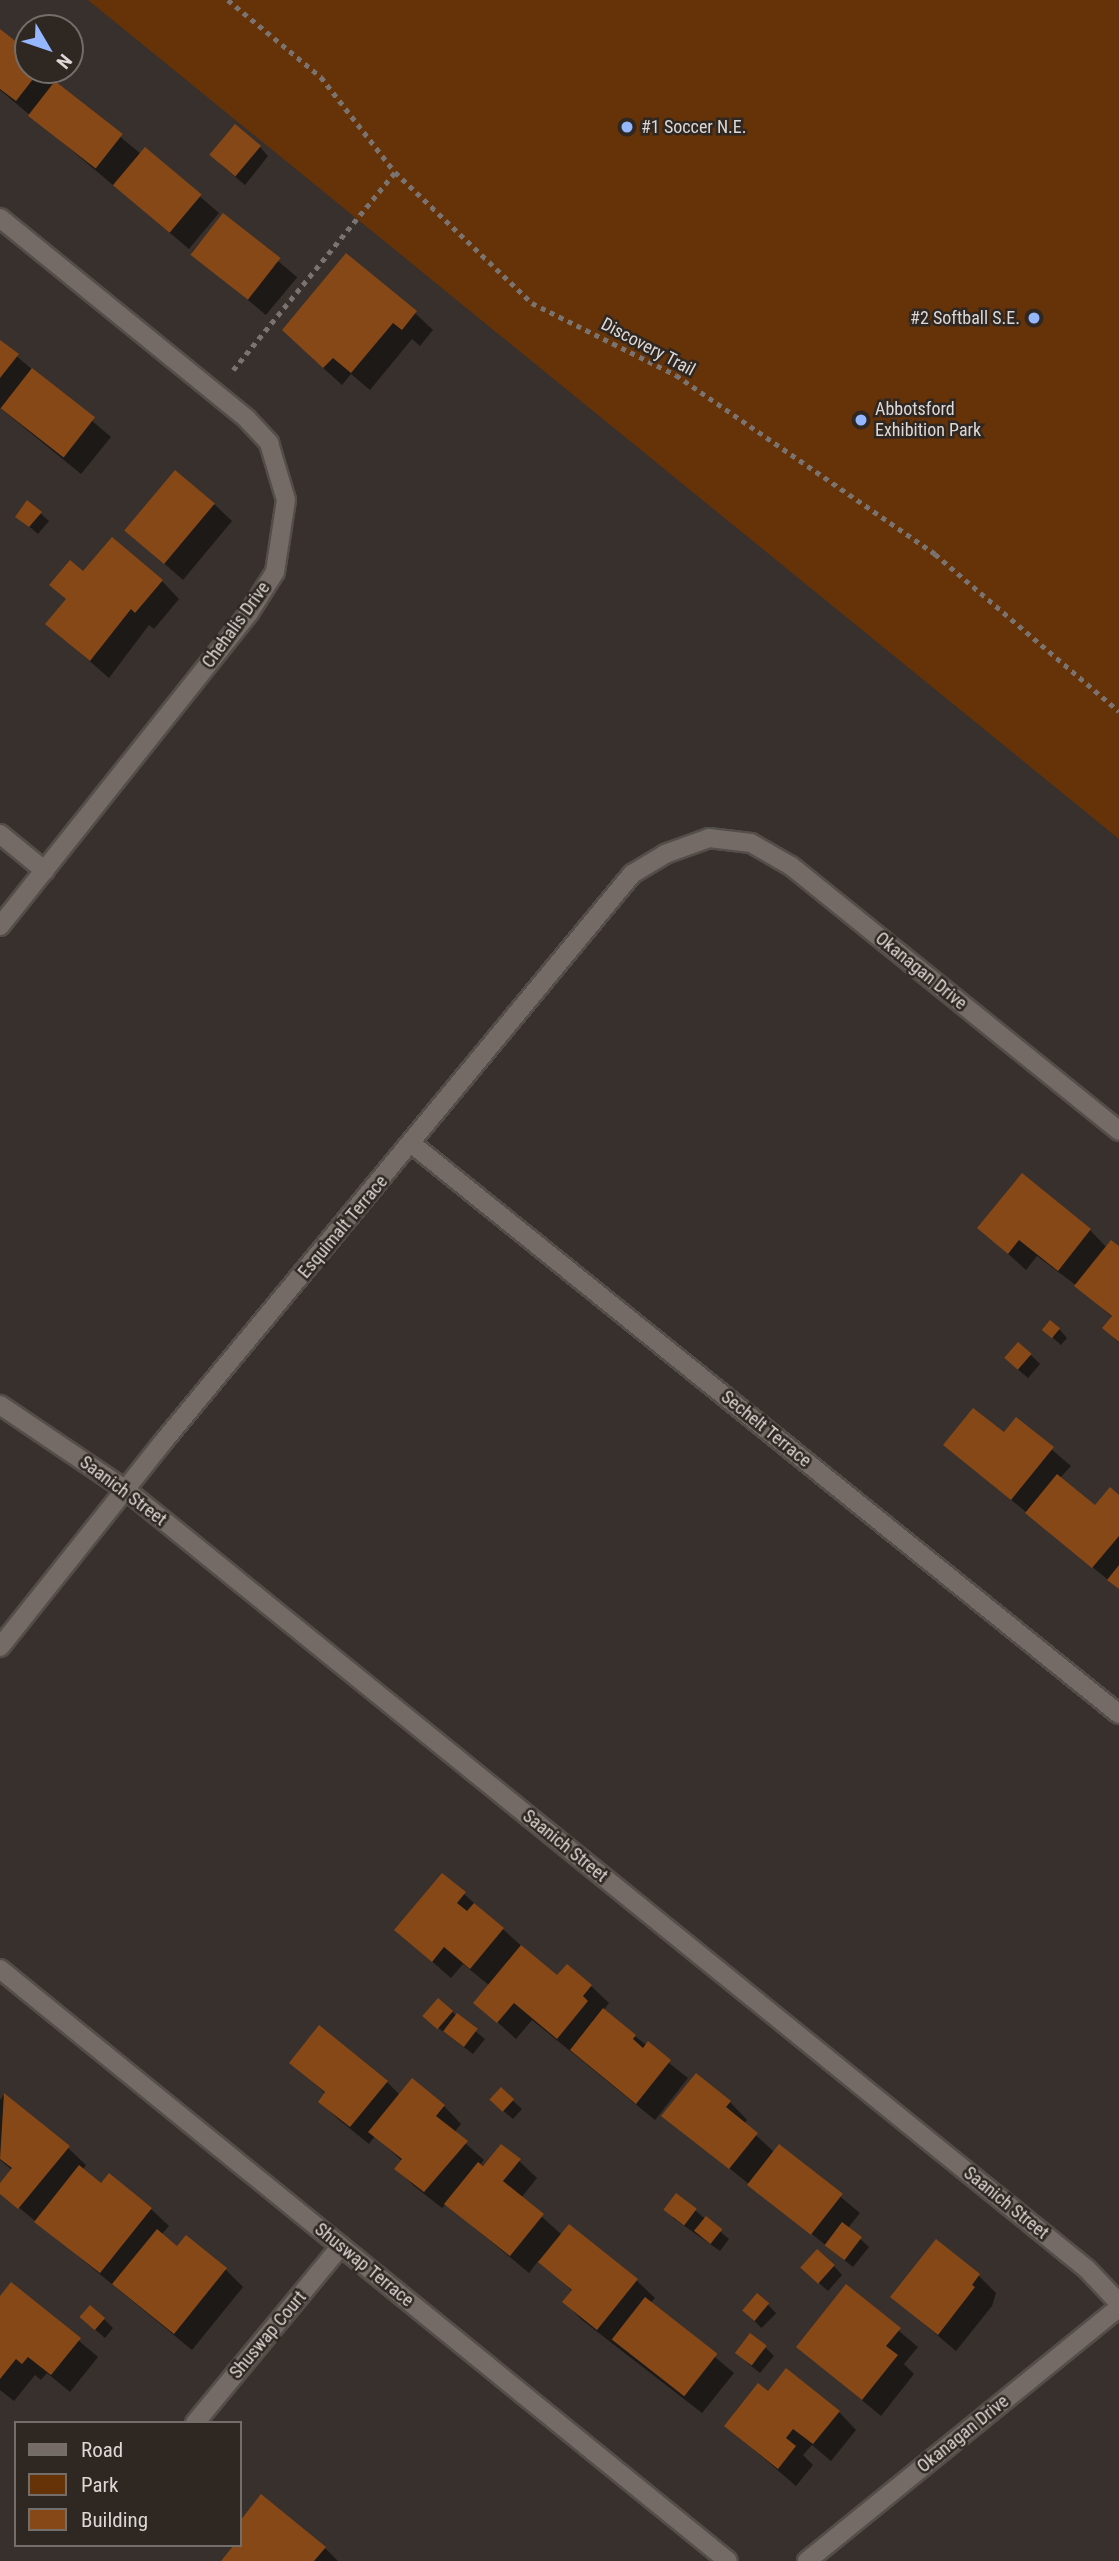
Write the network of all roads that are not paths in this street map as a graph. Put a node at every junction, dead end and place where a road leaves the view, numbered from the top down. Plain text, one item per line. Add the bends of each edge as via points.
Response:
1 (0, 218) edge
2 (0, 834) edge
3 (709, 838) joint
4 (45, 871) junction
5 (0, 926) edge
6 (1119, 1131) edge
7 (412, 1144) junction
8 (0, 1405) edge
9 (126, 1490) junction
10 (0, 1647) edge
11 (1119, 1714) edge
12 (0, 1969) edge
13 (341, 2246) junction
14 (1119, 2305) edge
15 (197, 2421) edge
16 (728, 2561) edge
17 (807, 2561) edge

1 - 4 street, Chehalis Drive via 215,392 269,443 286,500 275,572 249,613
2 - 4 street
3 - 6 street, Okanagan Drive via 751,843 791,866
3 - 7 street, Esquimalt Terrace via 665,854 632,874
4 - 5 street, Chehalis Drive
7 - 9 street, Esquimalt Terrace
7 - 11 street, Sechelt Terrace
8 - 9 street, Saanich Street
9 - 10 street, Esquimalt Terrace
9 - 14 street, Saanich Street via 1087,2269
12 - 13 street, Shuswap Terrace
13 - 15 street, Shuswap Court
13 - 16 street, Shuswap Terrace
14 - 17 street, Okanagan Drive

